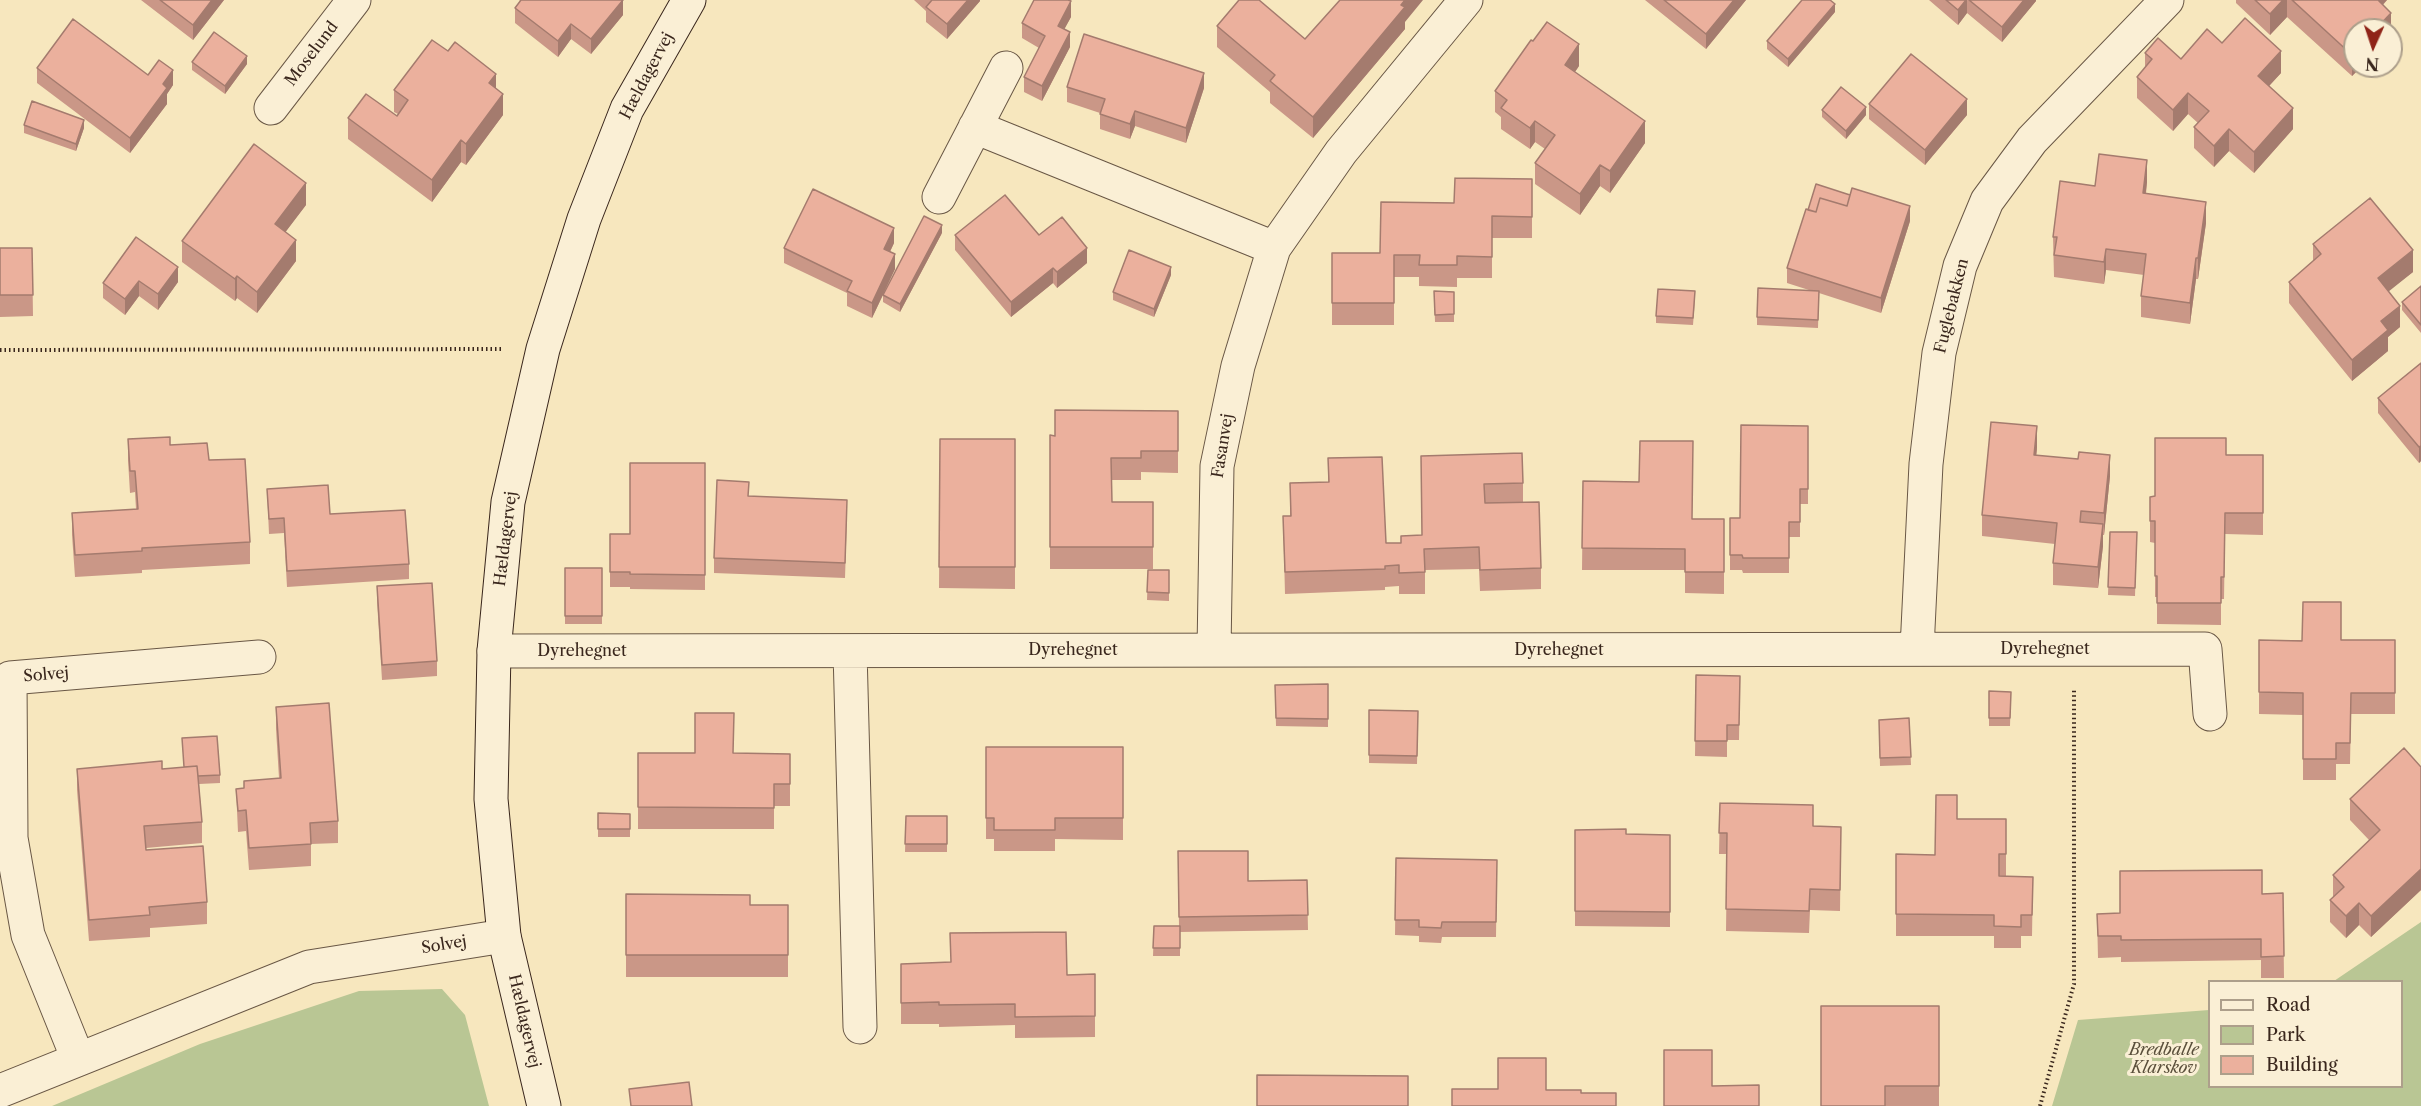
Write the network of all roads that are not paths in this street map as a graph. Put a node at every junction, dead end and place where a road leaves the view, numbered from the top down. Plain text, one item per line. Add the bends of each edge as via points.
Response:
1 (354, 0) edge
2 (689, 0) edge
3 (1466, 0) edge
4 (2167, 0) edge
5 (1006, 68) dead end
6 (272, 108) dead end
7 (975, 127) junction
8 (939, 197) dead end
9 (1274, 248) junction
10 (1917, 649) junction
11 (1214, 650) junction
12 (494, 651) junction
13 (850, 651) junction
14 (259, 657) dead end
15 (2210, 714) dead end
16 (504, 936) junction
17 (860, 1027) dead end
18 (78, 1059) junction
19 (0, 1091) edge
20 (544, 1106) edge

1 - 6 street, Moselund
2 - 12 street, Hældagervej via 627,109 584,219 543,349 508,502
3 - 9 street, Fasanvej via 1341,152
4 - 10 street, Fuglebakken via 2032,140 1987,201 1960,266 1939,353 1926,464
5 - 7 street
7 - 8 street
7 - 9 street
9 - 11 street, Fasanvej via 1238,366 1217,466
10 - 11 street, Dyrehegnet
10 - 15 street, Dyrehegnet via 2205,650
11 - 13 street, Dyrehegnet
12 - 13 street, Dyrehegnet
12 - 16 street, Hældagervej via 491,799
13 - 17 street
14 - 18 street, Solvej via 10,678 11,838 28,935
16 - 18 street, Solvej via 309,967
16 - 20 street, Hældagervej
18 - 19 street, Solvej

